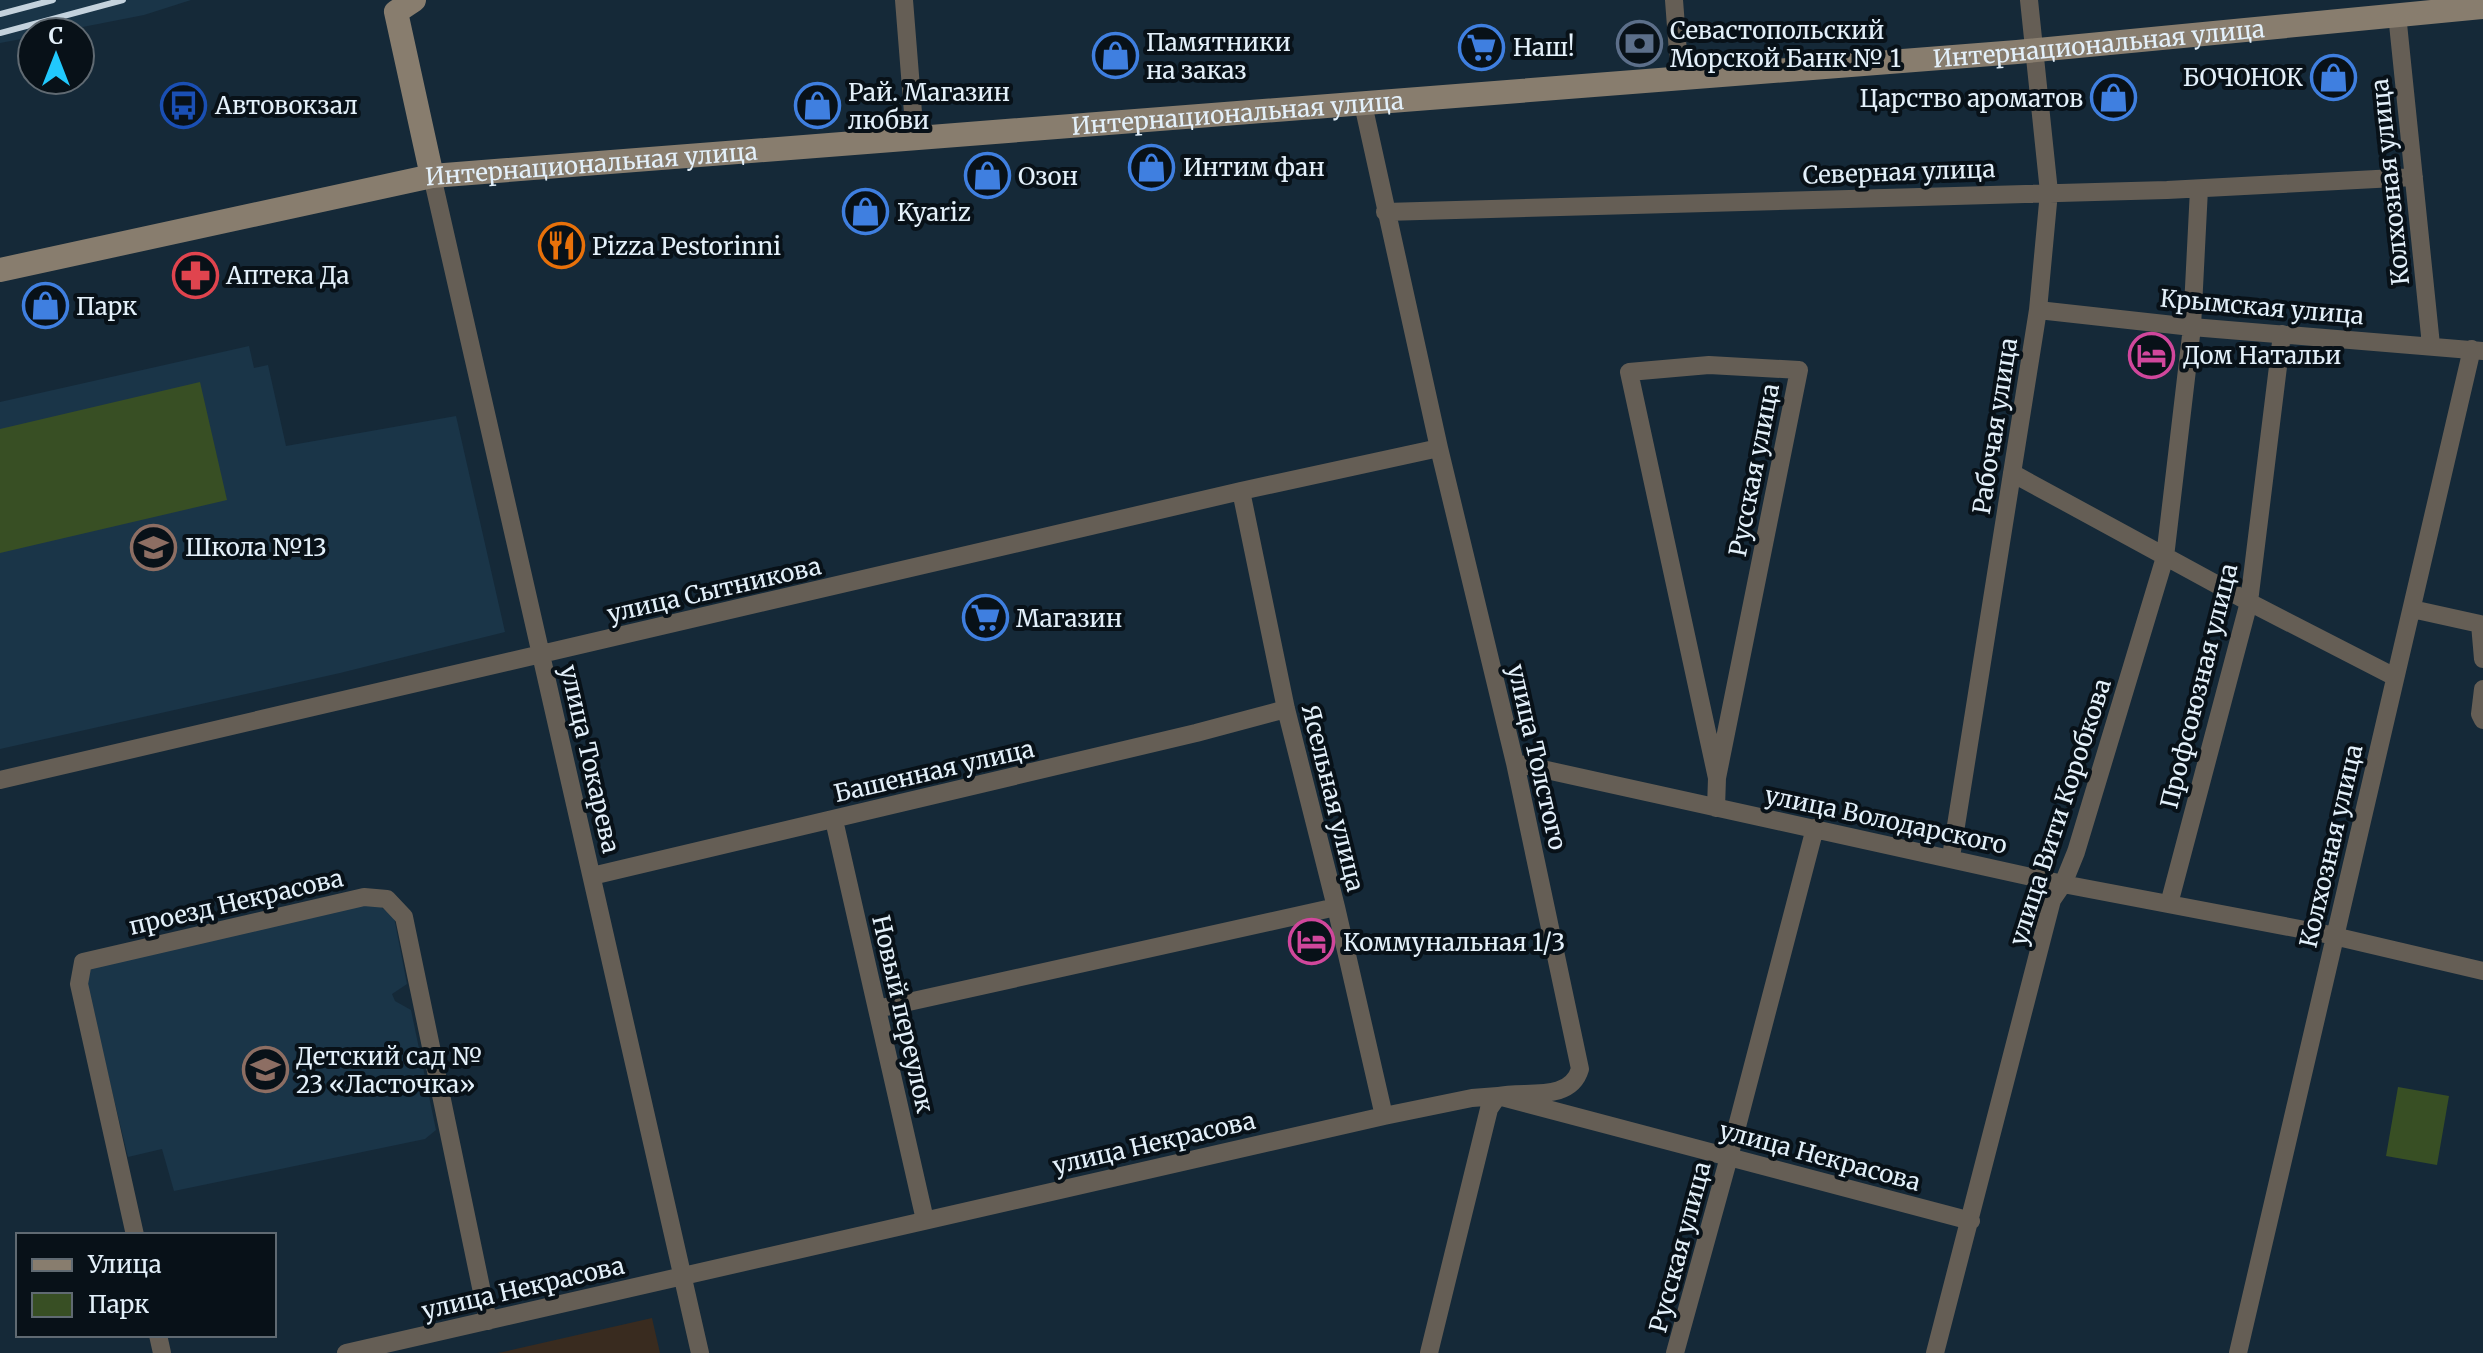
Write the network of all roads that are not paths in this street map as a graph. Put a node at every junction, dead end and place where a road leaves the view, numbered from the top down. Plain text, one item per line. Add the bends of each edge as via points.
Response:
1 (414, 0) edge
2 (904, 0) edge
3 (1674, 0) edge
4 (2029, 0) edge
5 (2483, 7) edge
6 (2382, 10) edge
7 (2034, 51) junction
8 (1680, 79) junction
9 (1363, 104) junction
10 (915, 138) junction
11 (432, 176) junction
12 (2414, 177) junction
13 (2199, 189) junction
14 (2049, 192) junction
15 (1385, 212) junction
16 (0, 270) edge
17 (2038, 310) junction
18 (2192, 327) junction
19 (2282, 334) junction
20 (2431, 345) junction
21 (2477, 350) edge
22 (1439, 448) junction
23 (2012, 473) junction
24 (1241, 491) junction
25 (2165, 557) junction
26 (2249, 602) junction
27 (2412, 609) junction
28 (542, 655) junction
29 (2483, 659) edge
30 (2395, 677) junction
31 (2483, 689) edge
32 (1286, 709) junction
33 (2483, 720) edge
34 (1515, 763) junction
35 (1717, 778) junction
36 (0, 780) edge
37 (1716, 808) junction
38 (834, 820) junction
39 (1815, 828) junction
40 (1951, 857) junction
41 (592, 876) junction
42 (2063, 884) junction
43 (2169, 904) junction
44 (1336, 907) junction
45 (2334, 935) junction
46 (2483, 971) edge
47 (877, 1009) junction
48 (1498, 1096) junction
49 (1384, 1116) junction
50 (1729, 1157) junction
51 (925, 1220) junction
52 (1971, 1221) junction
53 (135, 1233) edge
54 (683, 1277) junction
55 (488, 1321) junction
56 (346, 1353) edge
57 (700, 1353) edge
58 (1429, 1353) edge
59 (1675, 1353) edge
60 (1935, 1353) edge
61 (2238, 1353) edge

1 - 11 main road via 396,12
2 - 10 street
3 - 8 street
4 - 7 street, Рабочая улица
5 - 6 main road, Интернациональная улица
6 - 7 main road, Интернациональная улица
6 - 12 street, Колхозная улица
7 - 8 main road, Интернациональная улица
7 - 14 street, Рабочая улица
8 - 9 main road, Интернациональная улица
9 - 10 main road, Интернациональная улица
9 - 15 street, улица Толстого
10 - 11 main road, Интернациональная улица
11 - 16 main road, Интернациональная улица
11 - 28 street, улица Токарева
12 - 13 street, Северная улица
12 - 20 street, Колхозная улица
13 - 14 street, Северная улица
13 - 18 street, улица Вити Коробкова
14 - 15 street, Северная улица
14 - 17 street, Рабочая улица
15 - 22 street, улица Толстого
17 - 18 street, Крымская улица
17 - 23 street, Рабочая улица
18 - 19 street, Крымская улица
18 - 25 street, улица Вити Коробкова
19 - 20 street, Крымская улица
19 - 26 street, Профсоюзная улица
20 - 21 street, Крымская улица
21 - 27 street, Колхозная улица
22 - 24 street, улица Сытникова
22 - 34 street, улица Толстого
23 - 25 street
23 - 40 street, Рабочая улица
24 - 28 street, улица Сытникова
24 - 32 street, Ясельная улица
25 - 26 street
25 - 42 street, улица Вити Коробкова
26 - 30 street
26 - 43 street, Профсоюзная улица
27 - 29 street via 2480,624
27 - 30 street, Колхозная улица
28 - 36 street, улица Сытникова
28 - 41 street, улица Токарева
30 - 45 street, Колхозная улица
31 - 33 street
32 - 38 street, Башенная улица
32 - 44 street, Ясельная улица
34 - 37 street, улица Володарского
34 - 48 street, улица Толстого via 1580,1069 1570,1087
35 - 35 street, Русская улица via 1629,372 1709,365 1799,370
35 - 37 street, Русская улица
37 - 39 street, улица Володарского
38 - 41 street, Башенная улица
38 - 47 street, Новый переулок
39 - 40 street, улица Володарского
39 - 50 street, Русская улица
40 - 42 street, улица Володарского
41 - 54 street, улица Токарева
42 - 43 street, улица Володарского
42 - 52 street, улица Вити Коробкова via 2052,900
43 - 45 street, улица Володарского
44 - 47 street
44 - 49 street, Ясельная улица
45 - 46 street, улица Володарского
45 - 61 street, Колхозная улица
47 - 51 street, Новый переулок
48 - 49 street, улица Некрасова
48 - 50 street, улица Некрасова
48 - 58 street via 1485,1123
49 - 51 street, улица Некрасова
50 - 52 street, улица Некрасова
50 - 59 street, Русская улица
51 - 54 street, улица Некрасова
52 - 60 street, улица Вити Коробкова
53 - 55 street, проезд Некрасова via 79,984 83,962 364,897 387,899 404,917
54 - 55 street, улица Некрасова
54 - 57 street, улица Токарева
55 - 56 street, улица Некрасова

